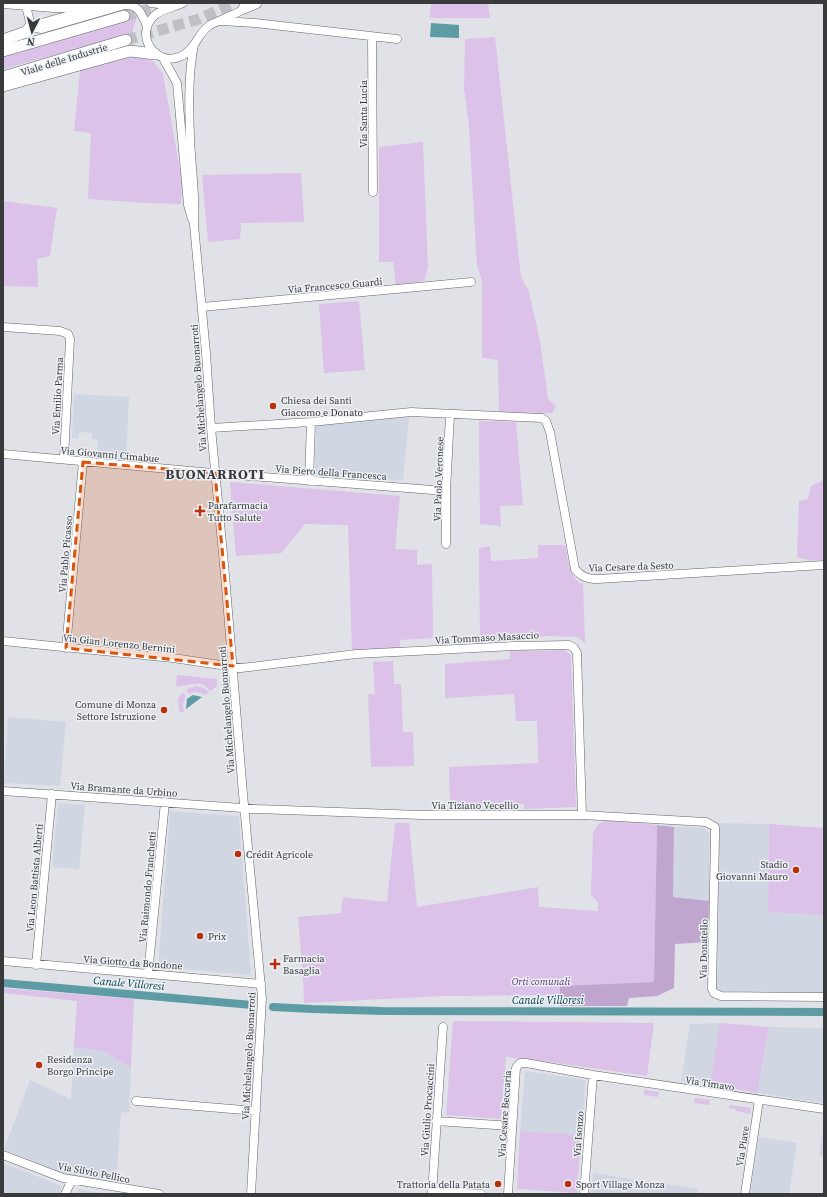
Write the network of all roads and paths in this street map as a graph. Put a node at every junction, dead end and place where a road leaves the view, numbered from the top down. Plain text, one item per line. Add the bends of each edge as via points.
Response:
1 (112, 3) edge
2 (151, 3) edge
3 (256, 3) edge
4 (3, 4) edge
5 (180, 4) edge
6 (26, 6) junction
7 (244, 7) edge
8 (94, 8) junction
9 (124, 16) tunnel mouth
10 (218, 21) junction
11 (255, 22) junction
12 (32, 26) junction
13 (147, 26) junction
14 (372, 37) junction
15 (397, 39) dead end
16 (3, 40) edge
17 (126, 40) tunnel mouth
18 (194, 45) junction
19 (3, 51) edge
20 (159, 56) junction
21 (3, 77) edge
22 (3, 86) edge
23 (373, 192) dead end
24 (194, 225) junction
25 (471, 282) dead end
26 (202, 307) junction
27 (3, 327) edge
28 (450, 415) junction
29 (311, 422) junction
30 (210, 428) junction
31 (3, 454) edge
32 (64, 460) junction
33 (83, 462) junction
34 (215, 473) junction
35 (309, 481) junction
36 (446, 491) junction
37 (446, 544) dead end
38 (824, 565) edge
39 (3, 640) edge
40 (66, 648) junction
41 (233, 666) junction
42 (3, 791) edge
43 (52, 794) junction
44 (165, 802) junction
45 (244, 808) junction
46 (582, 815) junction
47 (706, 822) joint
48 (3, 961) edge
49 (36, 964) junction
50 (148, 974) junction
51 (261, 984) junction
52 (824, 997) edge
53 (443, 1027) dead end
54 (593, 1075) junction
55 (759, 1100) junction
56 (136, 1101) dead end
57 (824, 1109) edge
58 (256, 1111) junction
59 (436, 1121) junction
60 (512, 1126) junction
61 (3, 1155) edge
62 (72, 1180) junction
63 (432, 1192) edge
64 (65, 1194) edge
65 (159, 1194) edge
66 (251, 1194) edge
67 (481, 1194) edge
68 (508, 1194) edge
69 (584, 1194) edge
70 (745, 1194) edge

1 - 8 street
2 - 5 street
3 - 7 main road
4 - 6 street
5 - 13 street via 156,14
6 - 8 street
6 - 12 street
7 - 10 street
7 - 11 street via 247,18
8 - 12 street
9 - 19 main road
10 - 11 street
10 - 18 street via 204,29
11 - 14 street
12 - 13 street via 42,29 125,5 137,8
12 - 16 main road via 26,32
13 - 20 street via 146,39 151,50
14 - 15 street
14 - 23 street, Via Santa Lucia
17 - 21 main road, Viale delle Industrie
18 - 20 street via 178,58
18 - 24 street, Via Michelangelo Buonarroti via 191,64 190,137
20 - 22 main road via 130,51
20 - 24 street, Via Michelangelo Buonarroti via 177,84 188,206
24 - 26 street, Via Michelangelo Buonarroti
25 - 26 street, Via Francesco Guardi
26 - 30 street, Via Michelangelo Buonarroti
27 - 32 street, Via Emilio Parma via 60,331 68,334 70,339
28 - 29 street via 411,412
28 - 36 street, Via Paolo Veronese
28 - 38 street, Via Cesare da Sesto via 542,418 546,421 574,569 583,577 598,579
29 - 30 street
29 - 35 street
30 - 34 street, Via Michelangelo Buonarroti
31 - 32 street, Via Giovanni Cimabue
32 - 33 street, Via Giovanni Cimabue
33 - 34 street, Via Giovanni Cimabue
33 - 40 street, Via Pablo Picasso
34 - 35 street, Via Piero della Francesca
34 - 41 street, Via Michelangelo Buonarroti
35 - 36 street, Via Piero della Francesca
36 - 37 street, Via Paolo Veronese
39 - 40 street, Via Gian Lorenzo Bernini
40 - 41 street, Via Gian Lorenzo Bernini
41 - 45 street, Via Michelangelo Buonarroti
41 - 46 street, Via Tommaso Masaccio via 241,668 356,654 521,645 569,645 578,653
42 - 43 street, Via Bramante da Urbino
43 - 44 street, Via Bramante da Urbino
43 - 49 street, Via Leon Battista Alberti
44 - 45 street, Via Bramante da Urbino
44 - 50 street, Via Raimondo Franchetti
45 - 46 street, Via Tiziano Vecellio via 421,815
45 - 51 street, Via Michelangelo Buonarroti
46 - 47 street, Via Tiziano Vecellio
47 - 52 street, Via Donatello via 715,827 712,989 714,993 721,996
48 - 49 street, Via Giotto da Bondone
49 - 50 street, Via Giotto da Bondone
50 - 51 street, Via Giotto da Bondone
51 - 58 street, Via Michelangelo Buonarroti
53 - 59 street, Via Giulio Procaccini
54 - 55 street, Via Timavo
54 - 60 street, Via Cesare Beccaria via 520,1063 516,1068
54 - 69 street, Via Isonzo
55 - 57 street, Via Timavo
55 - 70 street, Via Piave
56 - 58 street
58 - 66 street, Via Michelangelo Buonarroti
59 - 60 street
59 - 63 street, Via Giulio Procaccini
60 - 68 street, Via Cesare Beccaria
61 - 62 street, Via Silvio Pellico
62 - 64 street
62 - 65 street, Via Silvio Pellico
63 - 67 street

